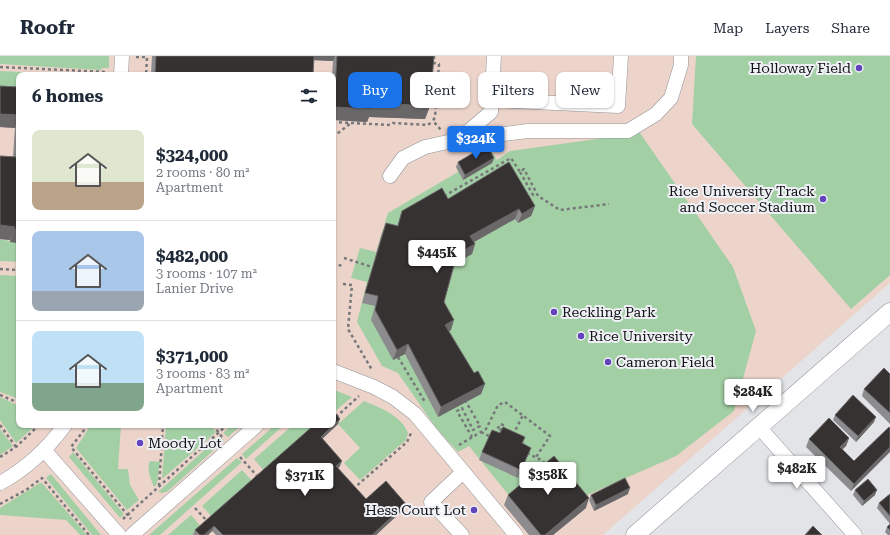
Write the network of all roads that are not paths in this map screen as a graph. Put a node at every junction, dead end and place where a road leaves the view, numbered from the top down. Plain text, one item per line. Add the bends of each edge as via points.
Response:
1 (129, 56) edge
2 (494, 56) edge
3 (621, 56) edge
4 (681, 56) edge
5 (122, 72) edge
6 (493, 72) edge
7 (548, 103) edge
8 (491, 108) edge
9 (454, 141) junction
10 (390, 176) dead end
11 (890, 312) edge
12 (336, 372) edge
13 (759, 427) junction
14 (62, 428) edge
15 (254, 428) edge
16 (44, 450) junction
17 (463, 472) junction
18 (0, 483) edge
19 (116, 531) edge
20 (136, 532) edge
21 (462, 535) edge
22 (516, 535) edge
23 (635, 535) edge
24 (855, 535) edge

1 - 5 street
2 - 6 street
3 - 7 street via 618,106
4 - 9 street via 681,65 671,98 656,114 628,131 528,131
8 - 9 street via 491,112
9 - 10 street via 425,147 403,158
11 - 13 main road
12 - 17 street via 393,397 415,414
13 - 23 main road
13 - 24 street
14 - 16 street
15 - 20 street
16 - 18 street
16 - 19 street
17 - 21 street via 431,502
17 - 22 street

